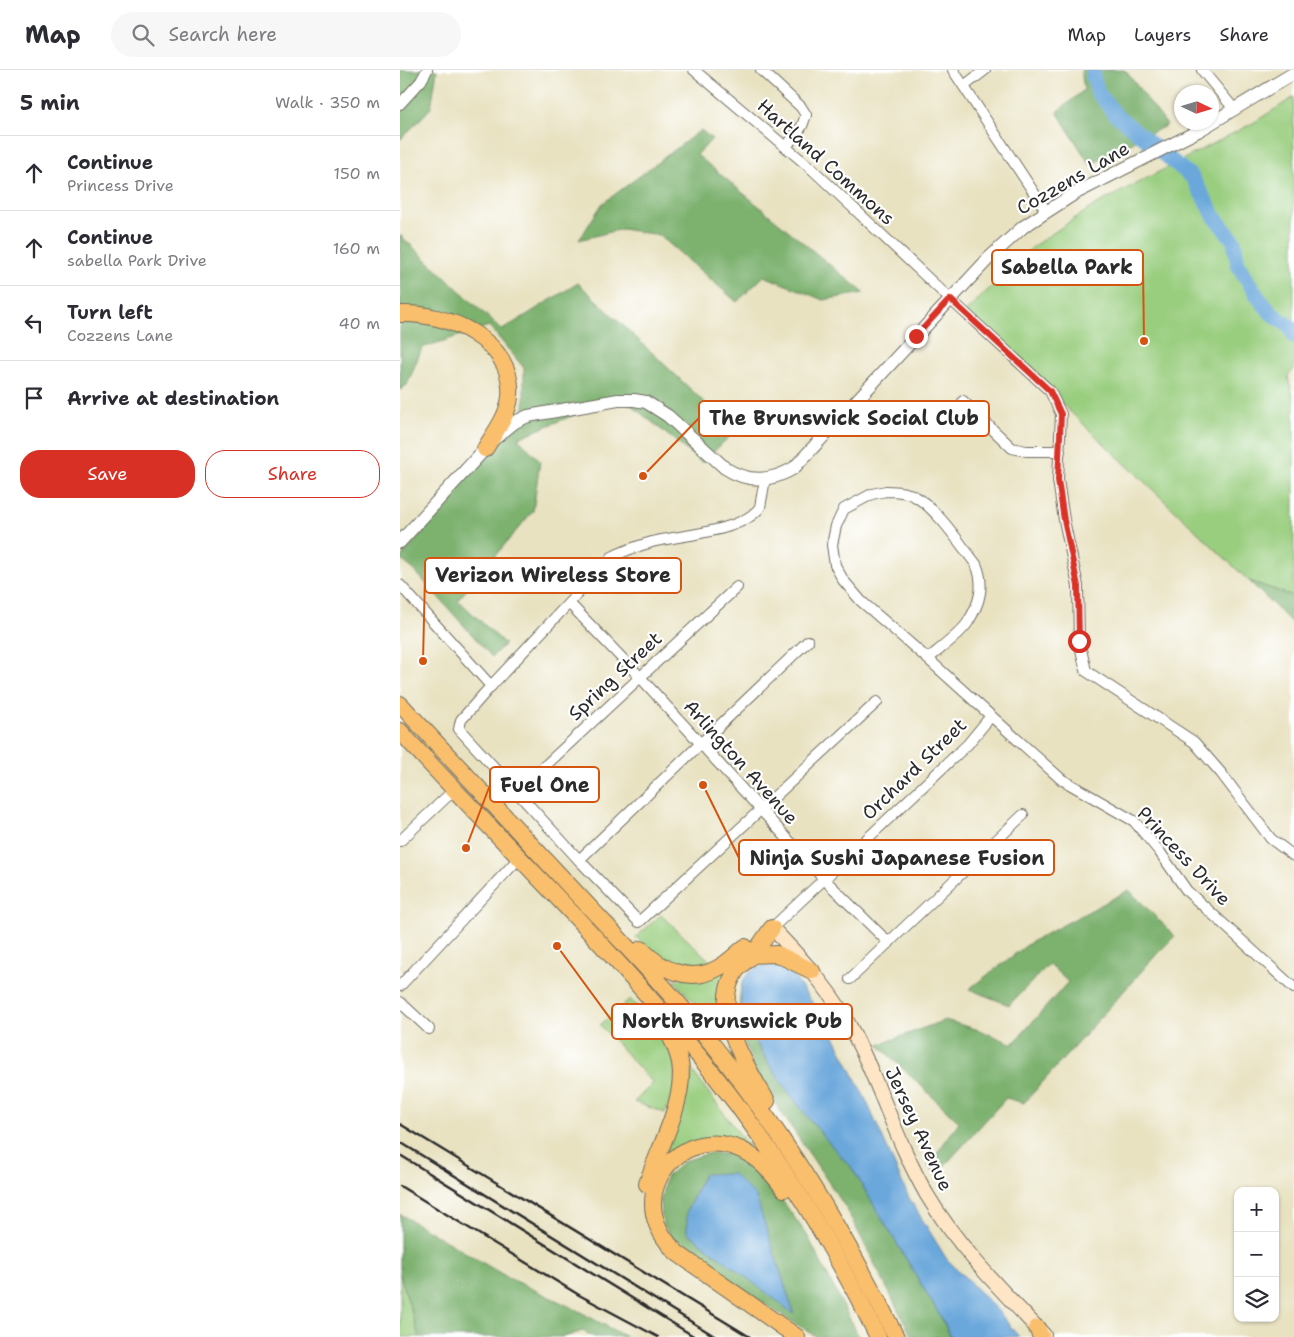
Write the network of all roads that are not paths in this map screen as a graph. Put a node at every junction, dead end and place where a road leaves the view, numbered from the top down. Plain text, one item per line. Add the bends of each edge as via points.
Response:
1 (427, 70) edge
2 (694, 70) edge
3 (761, 70) edge
4 (953, 70) edge
5 (985, 70) edge
6 (1202, 70) edge
7 (1294, 73) edge
8 (964, 86) junction
9 (400, 104) edge
10 (1234, 110) junction
11 (786, 146) junction
12 (1046, 211) junction
13 (950, 299) junction
14 (400, 314) edge
15 (963, 402) dead end
16 (485, 449) junction
17 (1060, 451) junction
18 (765, 479) junction
19 (400, 542) edge
20 (400, 585) edge
21 (737, 587) dead end
22 (569, 603) junction
23 (808, 641) dead end
24 (928, 659) junction
25 (640, 677) junction
26 (491, 686) junction
27 (877, 702) dead end
28 (400, 704) edge
29 (991, 716) junction
30 (400, 731) edge
31 (701, 744) junction
32 (454, 790) junction
33 (517, 792) junction
34 (761, 810) junction
35 (1023, 815) dead end
36 (400, 841) edge
37 (1294, 856) edge
38 (520, 857) junction
39 (579, 860) junction
40 (824, 879) junction
41 (574, 890) junction
42 (772, 928) junction
43 (889, 943) junction
44 (751, 955) junction
45 (812, 971) junction
46 (850, 979) dead end
47 (400, 986) edge
48 (1294, 988) edge
49 (400, 1002) edge
50 (654, 1003) junction
51 (428, 1029) dead end
52 (799, 1164) junction
53 (829, 1246) junction
54 (1041, 1334) edge
55 (780, 1337) edge
56 (797, 1337) edge
57 (878, 1337) edge
58 (896, 1337) edge

1 - 9 street
2 - 11 street, Hartland Commons
3 - 11 street via 806,115 802,126
4 - 8 street
5 - 8 street
6 - 10 street
7 - 10 street, Cozzens Lane
8 - 12 street
10 - 12 street, Cozzens Lane
11 - 13 street, Hartland Commons
12 - 13 street, Cozzens Lane via 1005,242
13 - 17 street, Hartland Commons via 1050,391 1061,414
13 - 18 street, Cozzens Lane via 794,468
14 - 16 highway via 436,316 462,326 486,342 502,361 508,376 510,398 505,415
15 - 17 street via 1012,448
16 - 18 street via 503,431 528,416 612,400 634,400 646,402 662,411 730,472
16 - 19 street
17 - 37 street via 1058,480 1078,586 1079,641 1086,671 1194,742 1271,838
18 - 22 street via 760,507 748,519 623,551 612,557
20 - 26 street
21 - 25 street, Spring Street
22 - 25 street, Arlington Avenue
22 - 26 street
23 - 31 street
24 - 24 street, Princess Drive via 861,601 834,565 832,545 844,509 872,494 886,491 915,496 942,521 981,574 981,594 968,624
24 - 29 street, Princess Drive
25 - 31 street, Arlington Avenue
25 - 33 street, Spring Street
26 - 33 street via 462,720 460,728
27 - 34 street
28 - 41 highway
29 - 40 street, Orchard Street via 968,744
29 - 48 street, Princess Drive via 1061,779 1134,822 1187,891
30 - 32 highway
31 - 34 street, Arlington Avenue
31 - 39 street
32 - 36 street
32 - 38 highway
33 - 39 street
34 - 39 street via 639,922
34 - 40 street, Arlington Avenue
35 - 43 street
38 - 47 street
38 - 50 highway
40 - 42 street, Orchard Street
40 - 43 street, Arlington Avenue
41 - 42 highway via 652,960 679,973 697,975 717,969
41 - 52 highway via 707,1038
42 - 44 highway
42 - 45 main road, Jersey Avenue
43 - 46 street
44 - 45 highway via 777,954
44 - 52 highway via 736,970 730,982 727,1006 731,1025 745,1063
45 - 54 main road, Jersey Avenue via 848,1023 910,1161 934,1206 966,1249
49 - 51 street
50 - 53 highway via 748,1120
50 - 55 highway via 680,1060 681,1080 677,1102 644,1193 649,1231 660,1249 676,1265
52 - 58 highway via 847,1243
53 - 56 highway via 763,1165 732,1146 709,1144 687,1150 672,1160 656,1186 654,1215 663,1238 672,1248
53 - 57 highway

